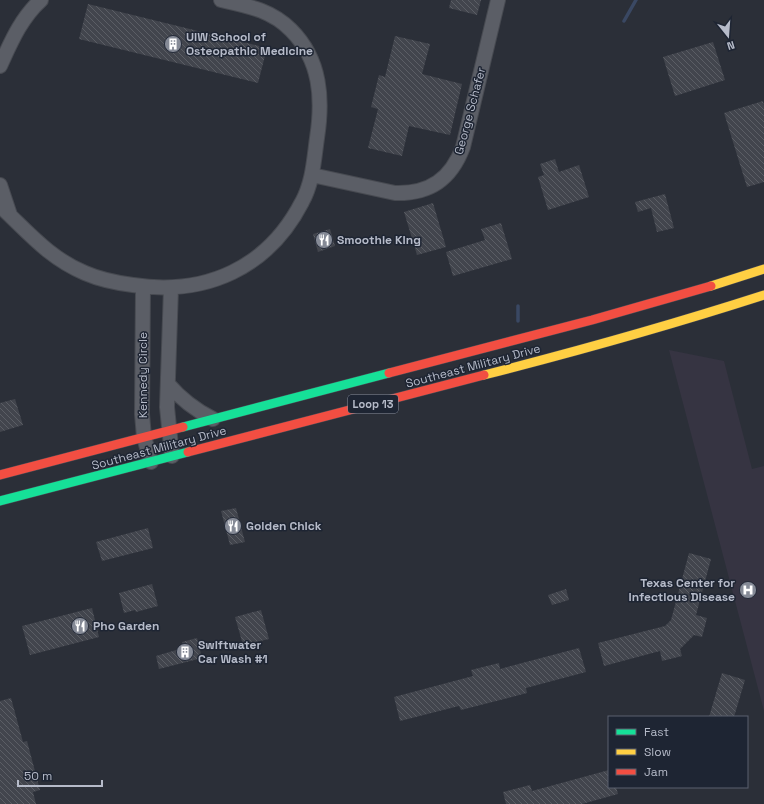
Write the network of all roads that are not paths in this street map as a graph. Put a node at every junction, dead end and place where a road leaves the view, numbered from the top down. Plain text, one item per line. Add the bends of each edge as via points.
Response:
1 (41, 0) edge
2 (221, 0) edge
3 (498, 0) edge
4 (0, 66) edge
5 (312, 175) junction
6 (0, 185) edge
7 (5, 211) edge
8 (764, 269) edge
9 (733, 286) junction
10 (143, 287) junction
11 (171, 288) junction
12 (764, 295) edge
13 (739, 303) junction
14 (168, 384) junction
15 (213, 419) junction
16 (170, 430) junction
17 (144, 437) junction
18 (172, 456) junction
19 (151, 462) junction
20 (0, 475) edge
21 (0, 501) edge

1 - 4 street via 21,23
2 - 5 street via 272,15 292,31 312,60 319,83 321,107
3 - 5 street, George Schafer via 463,146 452,170 443,179 432,186 408,194
5 - 11 street via 303,201 287,227 255,259 240,269 215,279 186,287
6 - 7 street
7 - 10 street via 44,249 84,273 117,283
8 - 9 main road, Southeast Military Drive / Loop 13
9 - 13 main road
9 - 15 main road, Southeast Military Drive / Loop 13 via 693,292
10 - 11 street
10 - 17 street, Kennedy Circle
11 - 14 street, Kennedy Circle
12 - 13 main road, Southeast Military Drive / Loop 13
13 - 18 main road, Southeast Military Drive / Loop 13 via 608,343
14 - 15 street via 184,400
14 - 16 street, Kennedy Circle
15 - 16 main road, Southeast Military Drive / Loop 13
16 - 17 main road, Southeast Military Drive / Loop 13
16 - 18 street, Kennedy Circle
17 - 19 street, Kennedy Circle
17 - 20 main road, Southeast Military Drive / Loop 13
18 - 19 main road, Southeast Military Drive / Loop 13
19 - 21 main road, Southeast Military Drive / Loop 13

